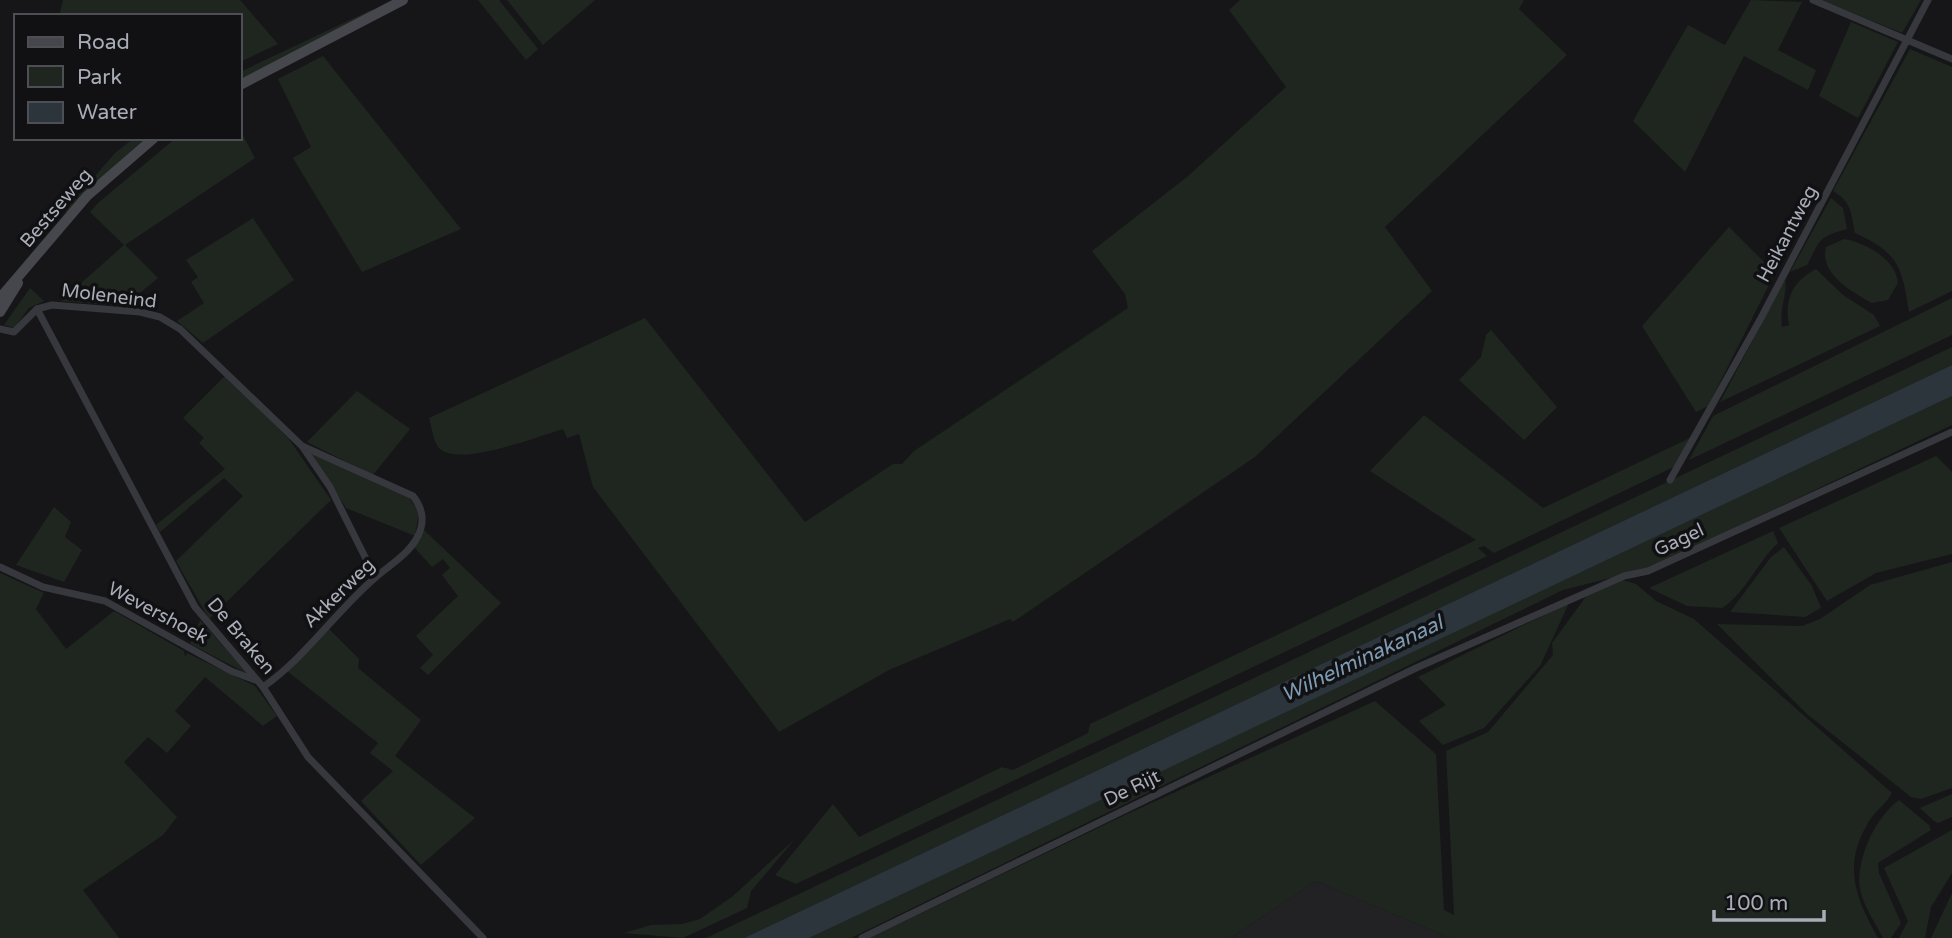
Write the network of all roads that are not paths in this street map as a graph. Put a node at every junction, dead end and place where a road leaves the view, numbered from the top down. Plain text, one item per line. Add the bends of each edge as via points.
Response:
1 (403, 0) edge
2 (1813, 0) edge
3 (1928, 0) edge
4 (1906, 40) junction
5 (1952, 59) edge
6 (242, 84) edge
7 (152, 140) edge
8 (20, 278) junction
9 (0, 298) edge
10 (37, 309) junction
11 (0, 312) edge
12 (0, 330) edge
13 (1952, 432) edge
14 (302, 446) junction
15 (1670, 480) dead end
16 (422, 513) joint
17 (0, 567) edge
18 (375, 577) junction
19 (1416, 668) joint
20 (261, 684) junction
21 (483, 938) edge
22 (862, 938) edge

1 - 6 main road
2 - 4 street
3 - 4 street, Heikantweg
4 - 5 street
4 - 15 street, Heikantweg via 1761,318
7 - 8 main road, Bestseweg via 87,196
8 - 9 main road, Bestseweg
8 - 11 main road, Bestseweg
10 - 12 street, Moleneind via 14,332
10 - 14 street, Moleneind via 52,305 160,317 197,343
10 - 20 street, De Braken via 176,576 206,622
13 - 19 street, Gagel via 1648,571 1624,576
14 - 16 street, Moleneind via 413,496
14 - 18 street, Moleneind via 330,487
16 - 18 street, Akkerweg via 413,545
17 - 20 street, Wevershoek via 43,587 105,601
18 - 20 street, Akkerweg
19 - 22 street, De Rijt
20 - 21 street, De Braken via 308,757

